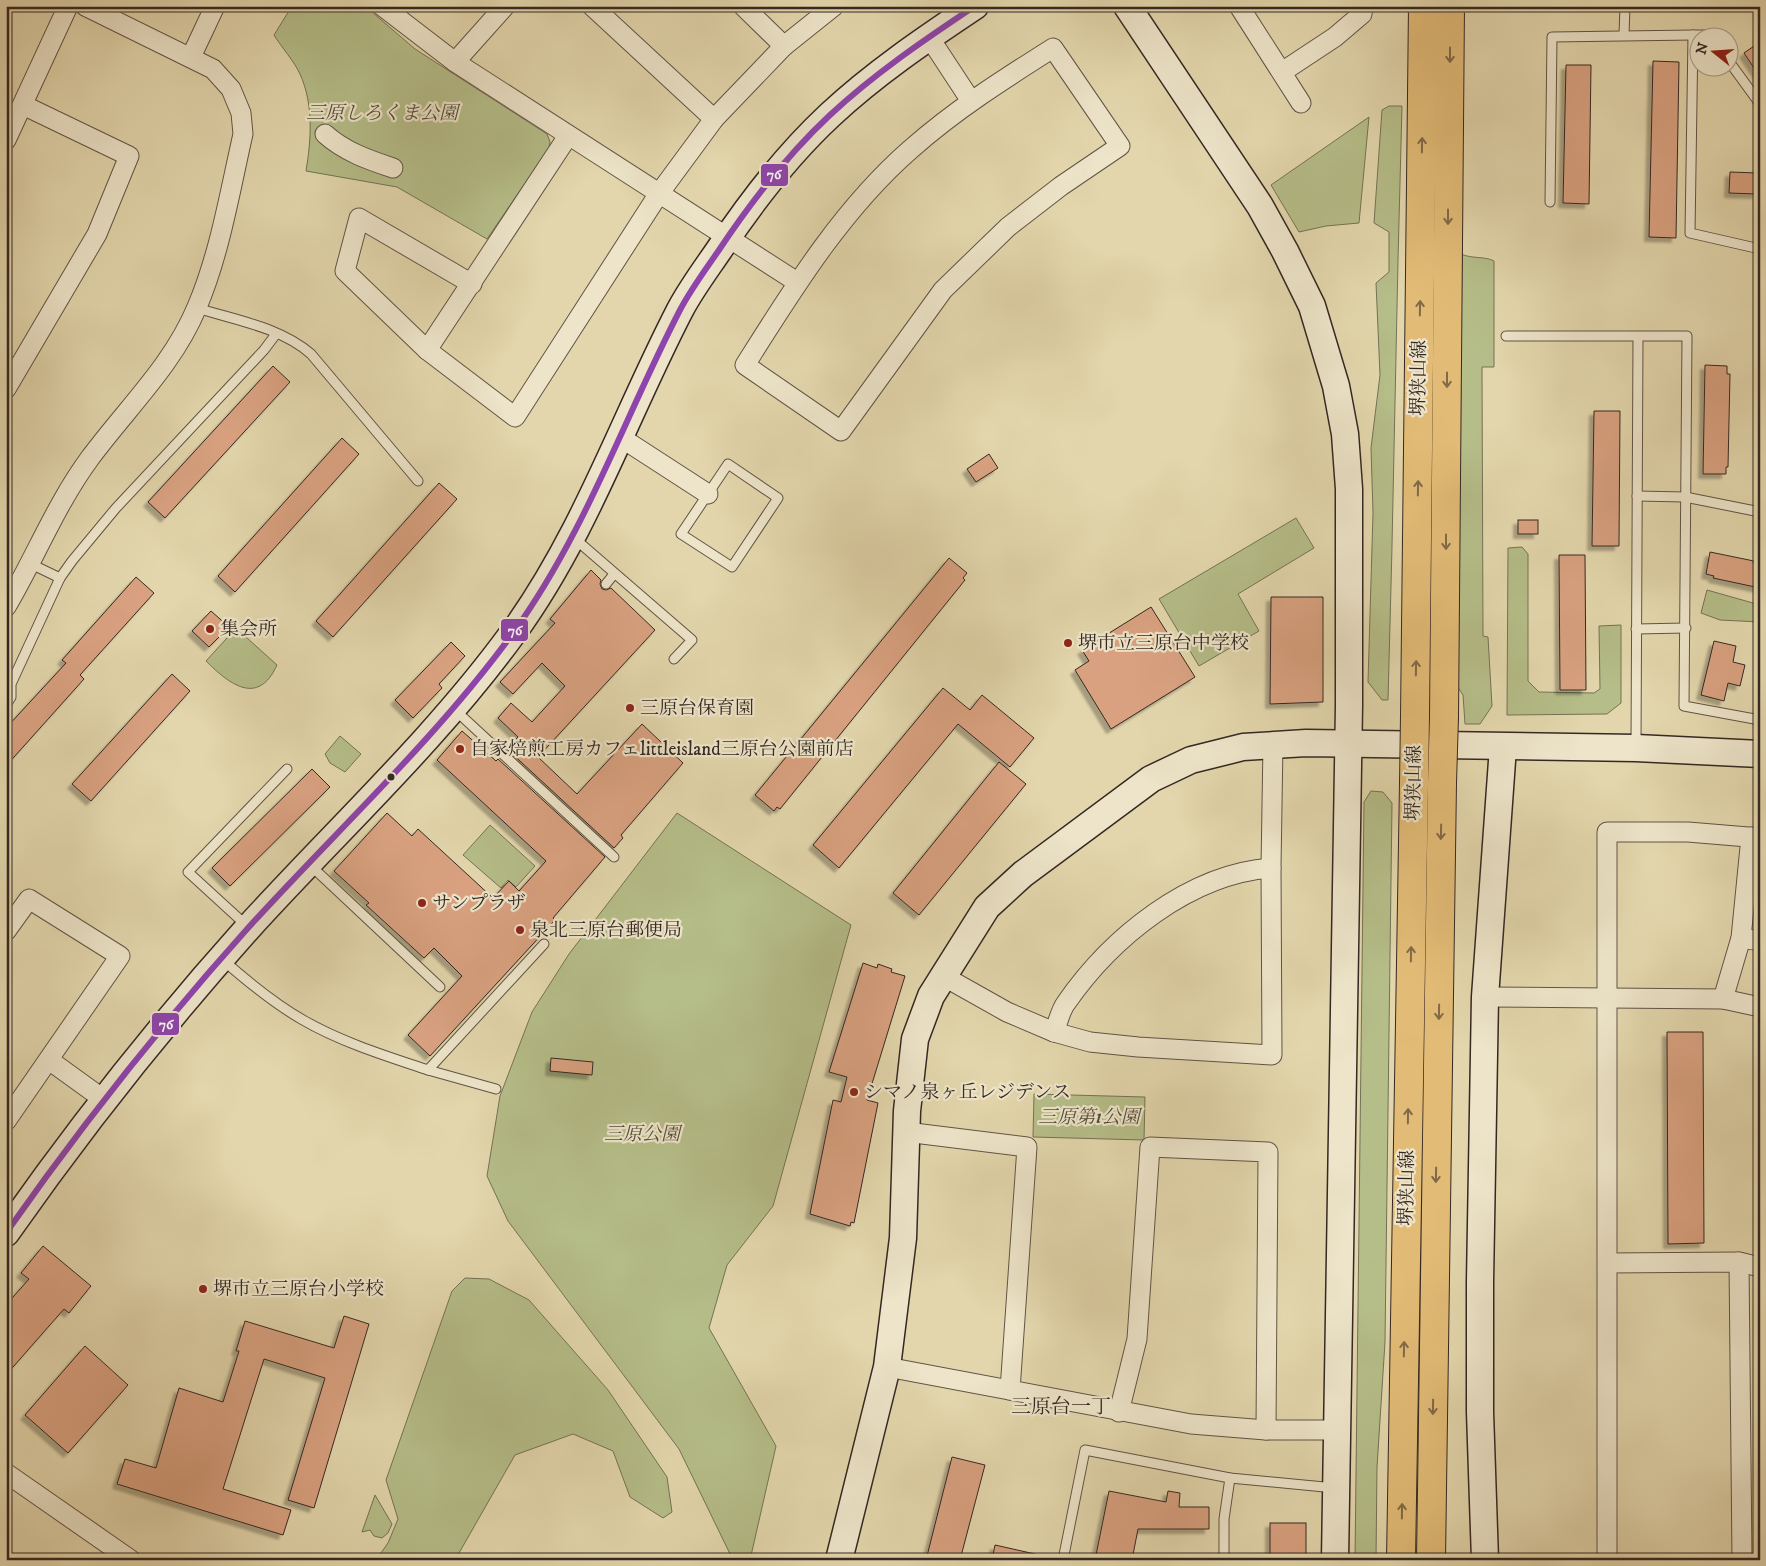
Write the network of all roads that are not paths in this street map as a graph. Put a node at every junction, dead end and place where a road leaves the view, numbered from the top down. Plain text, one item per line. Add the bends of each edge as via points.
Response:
1 (68, 6) edge
2 (84, 6) edge
3 (215, 6) edge
4 (382, 6) edge
5 (505, 6) edge
6 (592, 6) edge
7 (743, 6) edge
8 (834, 6) edge
9 (975, 6) edge
10 (1127, 6) edge
11 (1239, 6) edge
12 (1363, 6) edge
13 (1423, 6) edge
14 (1450, 6) edge
15 (1625, 6) edge
16 (1688, 35) edge
17 (1624, 36) junction
18 (929, 37) junction
19 (784, 46) junction
20 (191, 58) junction
21 (455, 62) junction
22 (1282, 72) junction
23 (1738, 74) edge
24 (1692, 78) edge
25 (971, 100) junction
26 (1301, 104) dead end
27 (1760, 104) edge
28 (23, 105) junction
29 (714, 119) junction
30 (325, 134) dead end
31 (568, 136) junction
32 (6, 140) edge
33 (393, 168) dead end
34 (658, 195) junction
35 (1550, 202) dead end
36 (726, 238) junction
37 (1760, 249) edge
38 (797, 282) junction
39 (472, 284) junction
40 (197, 308) junction
41 (276, 334) junction
42 (1506, 336) dead end
43 (1638, 338) junction
44 (427, 350) junction
45 (6, 389) edge
46 (620, 437) junction
47 (418, 481) dead end
48 (708, 494) junction
49 (1636, 496) junction
50 (1685, 497) junction
51 (1760, 512) edge
52 (573, 538) junction
53 (31, 564) junction
54 (614, 574) junction
55 (60, 578) junction
56 (606, 584) dead end
57 (6, 607) edge
58 (1686, 628) junction
59 (1636, 629) junction
60 (674, 659) dead end
61 (6, 705) edge
62 (453, 708) junction
63 (1760, 720) edge
64 (1273, 744) junction
65 (1348, 744) junction
66 (1503, 747) junction
67 (1636, 748) junction
68 (1760, 754) edge
69 (287, 769) dead end
70 (1755, 838) edge
71 (614, 857) dead end
72 (308, 864) junction
73 (1271, 868) junction
74 (249, 927) junction
75 (6, 931) edge
76 (1751, 939) edge
77 (544, 944) dead end
78 (221, 958) junction
79 (943, 976) junction
80 (440, 987) dead end
81 (1485, 997) junction
82 (1608, 999) junction
83 (1723, 999) junction
84 (1760, 1007) edge
85 (1054, 1032) junction
86 (49, 1060) junction
87 (428, 1070) junction
88 (496, 1089) dead end
89 (103, 1099) junction
90 (6, 1121) edge
91 (906, 1132) junction
92 (6, 1232) edge
93 (1739, 1262) junction
94 (1608, 1263) junction
95 (1760, 1267) edge
96 (887, 1366) junction
97 (1010, 1390) junction
98 (1119, 1412) junction
99 (1266, 1430) junction
100 (1338, 1430) junction
101 (6, 1473) edge
102 (1230, 1478) junction
103 (1336, 1488) junction
104 (130, 1560) edge
105 (839, 1560) edge
106 (1063, 1560) edge
107 (1224, 1560) edge
108 (1335, 1560) edge
109 (1401, 1560) edge
110 (1431, 1560) edge
111 (1485, 1560) edge
112 (1607, 1560) edge
113 (1742, 1560) edge

1 - 28 street
2 - 20 street
3 - 20 street
4 - 21 street
5 - 21 street
6 - 29 street
7 - 19 street
8 - 19 street
9 - 18 street
10 - 65 street via 1260,206 1312,306 1331,368 1343,422 1349,489
11 - 22 street
12 - 22 street via 1362,14 1335,36
109 -> 13 main road, 堺狭山線, bridge
14 -> 110 main road, 堺狭山線, bridge via 1444,717
15 - 17 lane
16 - 17 lane
17 - 35 lane via 1552,38
18 - 25 street
18 - 36 street via 875,76 828,117 751,202
19 - 29 street
20 - 40 street via 213,68 232,89 241,113 243,134 216,249
21 - 31 street
22 - 26 street
23 - 27 lane
24 - 37 lane via 1690,233
25 - 38 street via 910,149 860,200
25 - 38 street via 1053,48 1120,146 1008,227 943,290 841,431 745,365
28 - 32 street
28 - 45 street via 129,156 97,234
29 - 34 street
30 - 33 street via 360,156
31 - 34 street
31 - 39 street
34 - 36 street
34 - 44 street via 515,418
36 - 38 street
36 - 46 street via 683,304
39 - 44 street
39 - 44 street via 359,218 345,271
40 - 41 lane
40 - 53 street via 164,367 74,482
41 - 47 lane via 297,342 311,354
41 - 55 lane via 116,508
42 - 43 lane
43 - 49 lane
43 - 50 lane via 1687,336
46 - 48 street
46 - 52 street
48 - 48 lane via 728,464 778,498 732,568 681,534
49 - 50 lane
49 - 59 lane
50 - 51 lane
50 - 58 lane
52 - 54 lane
52 - 62 street via 515,630
53 - 55 lane
53 - 57 street
54 - 56 lane
54 - 60 lane via 692,640
55 - 61 lane via 11,684 11,697
58 - 59 lane
58 - 63 lane via 1684,706
59 - 67 lane
62 - 71 lane
62 - 72 street
64 - 65 street
64 - 73 street
64 - 79 street via 1242,747 1191,760 1151,779 1023,874 988,907
65 - 66 street
65 - 100 street
66 - 67 street
66 - 81 street
67 - 68 street
69 - 74 lane via 188,872
70 - 76 street
70 - 82 street via 1688,832 1607,832
72 - 74 street
72 - 80 lane
73 - 85 street via 1246,870 1205,885 1155,913 1110,951 1065,1005
73 - 85 street via 1272,1055 1090,1042
74 - 78 street
75 - 86 street via 29,899 120,956
76 - 83 street
77 - 87 lane
78 - 87 lane via 304,1021
78 - 89 street
79 - 85 street via 1007,1012
79 - 91 street via 931,996 915,1039
81 - 82 street
81 - 111 street via 1480,1282
82 - 83 street
82 - 94 street
83 - 84 street
86 - 89 street
86 - 90 street
87 - 88 lane
89 - 92 street
91 - 96 street via 903,1238
91 - 97 street via 1027,1147
93 - 94 street
93 - 95 street
93 - 113 street
94 - 112 street
96 - 97 street
96 - 105 street
97 - 98 street
98 - 99 street via 1191,1424
98 - 99 street via 1137,1339 1150,1147 1268,1152
99 - 100 street
100 - 103 street
101 - 104 street
102 - 103 lane
102 - 106 lane via 1085,1450
102 - 107 lane via 1224,1519
103 - 108 street

